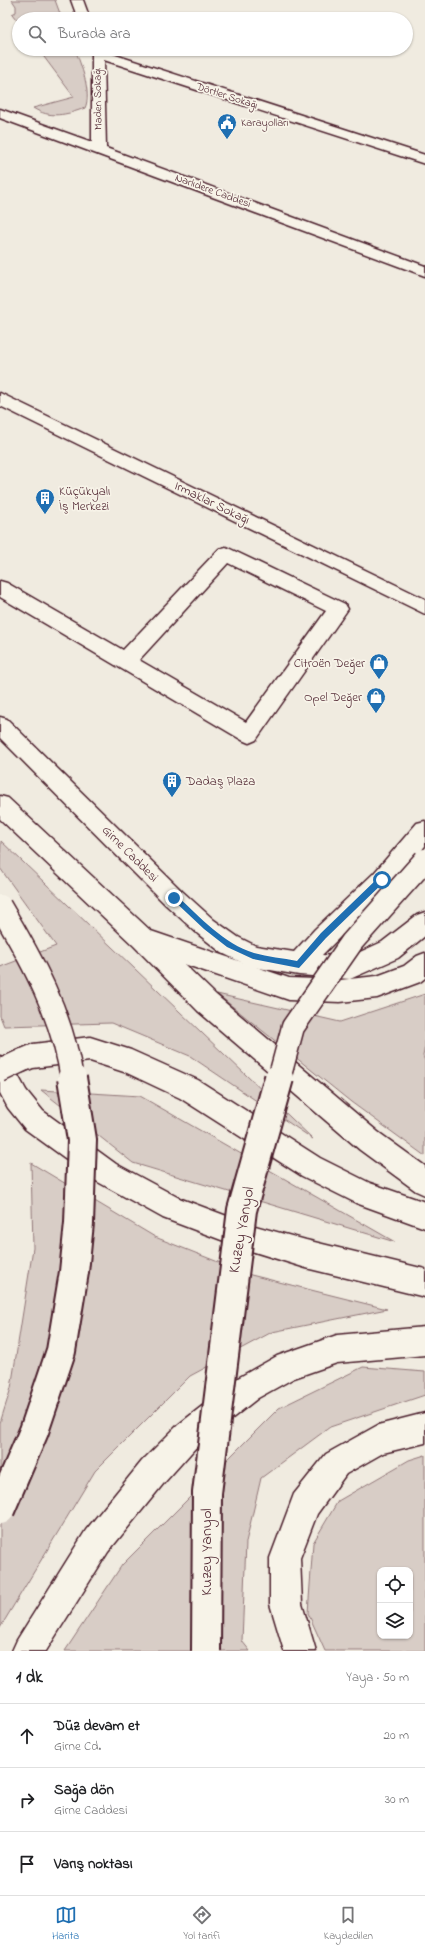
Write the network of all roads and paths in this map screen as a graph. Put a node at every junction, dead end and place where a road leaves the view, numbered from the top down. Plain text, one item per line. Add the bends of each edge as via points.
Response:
1 (77, 0) edge
2 (81, 12) edge
3 (96, 56) edge
4 (108, 56) edge
5 (0, 113) edge
6 (99, 150) junction
7 (425, 160) edge
8 (425, 271) edge
9 (0, 399) edge
10 (0, 588) edge
11 (425, 607) edge
12 (125, 661) junction
13 (0, 725) edge
14 (0, 805) edge
15 (425, 830) edge
16 (425, 860) edge
17 (0, 906) edge
18 (425, 922) edge
19 (142, 938) junction
20 (299, 964) junction
21 (425, 964) edge
22 (8, 1066) edge
23 (425, 1182) edge
24 (425, 1215) edge
25 (425, 1283) edge
26 (425, 1341) edge
27 (425, 1428) edge
28 (0, 1510) edge
29 (28, 1651) edge
30 (206, 1651) edge
31 (300, 1651) edge

1 - 2 main road
3 - 6 main road, Maden Sokağı
4 - 7 main road, Dörtler Sokağı
5 - 6 main road, Narlıdere Caddesi
6 - 8 main road, Narlıdere Caddesi
9 - 11 main road, Irmaklar Sokağı
10 - 12 main road
12 - 12 main road via 250,734 338,609 226,554
13 - 20 main road, Girne Caddesi via 206,927 230,945 253,956
14 - 19 main road
15 - 20 main road via 382,880 323,936
16 - 30 main road, Kuzey Yanyol, bridge via 352,942 293,1027 242,1210 207,1493
17 - 28 main road, bridge via 27,951 58,1023 71,1069 82,1140 75,1265 61,1351 34,1432
18 - 20 main road, Girne Caddesi via 390,950 350,968
19 - 21 main road via 289,989 340,991 377,987 412,974
19 - 23 main road via 207,1004 369,1141
22 - 24 main road via 33,1056 90,1050 131,1062 189,1089 311,1167 365,1194
22 - 25 main road via 17,1099 34,1120 107,1173 172,1209 248,1238
26 - 29 main road via 337,1349 287,1366 248,1388 194,1430 153,1472 97,1542
27 - 31 main road via 378,1440 336,1464 305,1505 285,1558 286,1604

